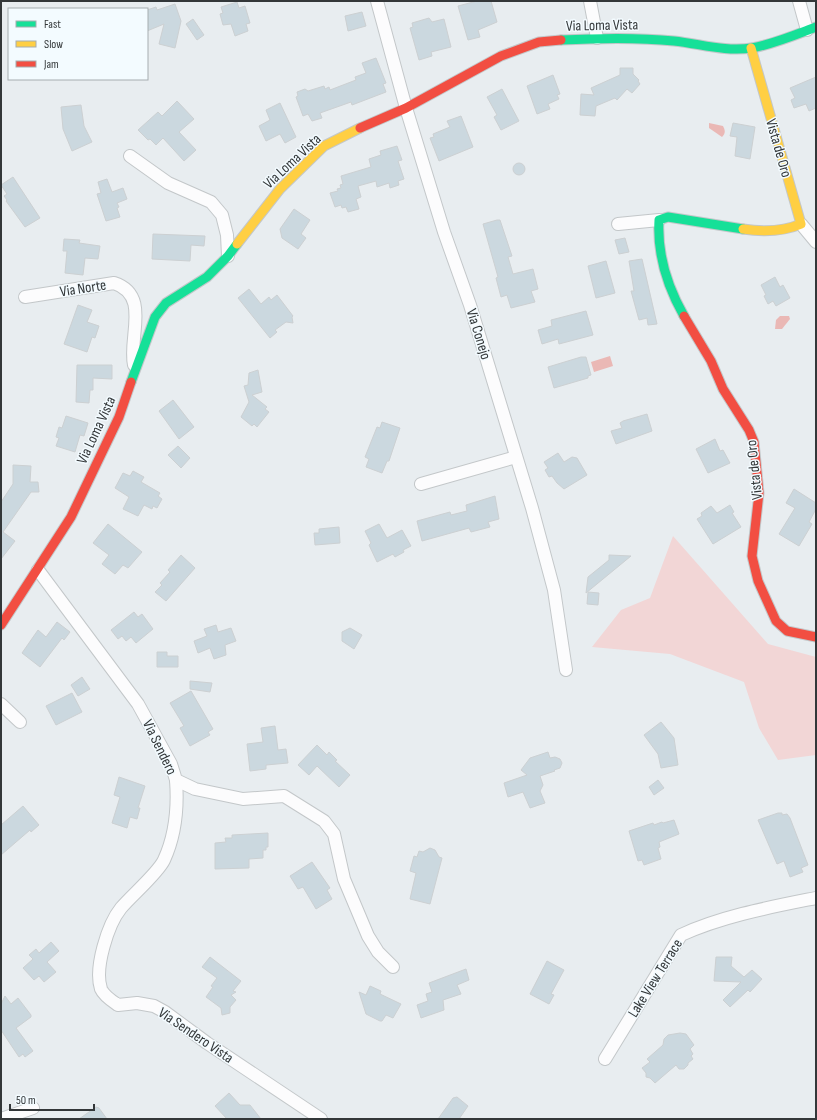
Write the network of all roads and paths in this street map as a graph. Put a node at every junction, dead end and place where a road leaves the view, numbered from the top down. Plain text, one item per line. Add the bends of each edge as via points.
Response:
1 (377, 1) edge
2 (590, 1) edge
3 (799, 1) edge
4 (812, 29) edge
5 (597, 38) junction
6 (750, 48) junction
7 (406, 108) junction
8 (130, 156) dead end
9 (660, 220) junction
10 (618, 224) dead end
11 (801, 224) junction
12 (816, 242) edge
13 (228, 256) junction
14 (25, 297) dead end
15 (137, 372) junction
16 (516, 457) junction
17 (421, 484) dead end
18 (38, 570) junction
19 (1, 625) edge
20 (816, 637) edge
21 (566, 670) dead end
22 (1, 704) edge
23 (20, 722) dead end
24 (176, 780) junction
25 (816, 898) edge
26 (393, 966) dead end
27 (604, 1059) dead end
28 (33, 1108) dead end
29 (3, 1119) edge
30 (321, 1119) edge

1 - 7 street, Via Conejo
2 - 5 street
3 - 4 street
4 - 6 street, Via Loma Vista via 770,44
5 - 6 street, Via Loma Vista via 630,37 676,41 718,49
5 - 7 street, Via Loma Vista via 539,42 514,51
6 - 11 street, Vista de Oro
7 - 13 street, Via Loma Vista via 324,146 276,194
7 - 16 street, Via Conejo
8 - 13 street via 168,183 211,202 222,215 227,235
9 - 10 street
9 - 11 street via 668,217 756,231 787,230
9 - 20 street, Vista de Oro via 660,252 666,278 675,300 711,361 722,389 754,442 759,493 752,556 758,581 776,621 787,631
11 - 12 street
13 - 15 street, Via Loma Vista via 207,277 166,303 156,316
14 - 15 street, Via Norte via 114,283 123,286 132,295 136,308 134,363
15 - 18 street, Via Loma Vista via 119,418 71,517
16 - 17 street
16 - 21 street, Via Conejo via 554,590
18 - 19 street, Via Loma Vista
18 - 24 street, Via Sendero via 138,704 171,764
22 - 23 street
24 - 26 street, Via Sendero via 195,789 243,799 284,796 324,820 334,834 344,879 368,936 378,952
24 - 30 street, Via Sendero Vista via 177,798 171,842 163,862 120,909 106,937 102,954 101,989 118,1005 137,1003 154,1006 165,1012 206,1043
25 - 27 street, Lake View Terrace via 699,927 681,935
28 - 29 street

